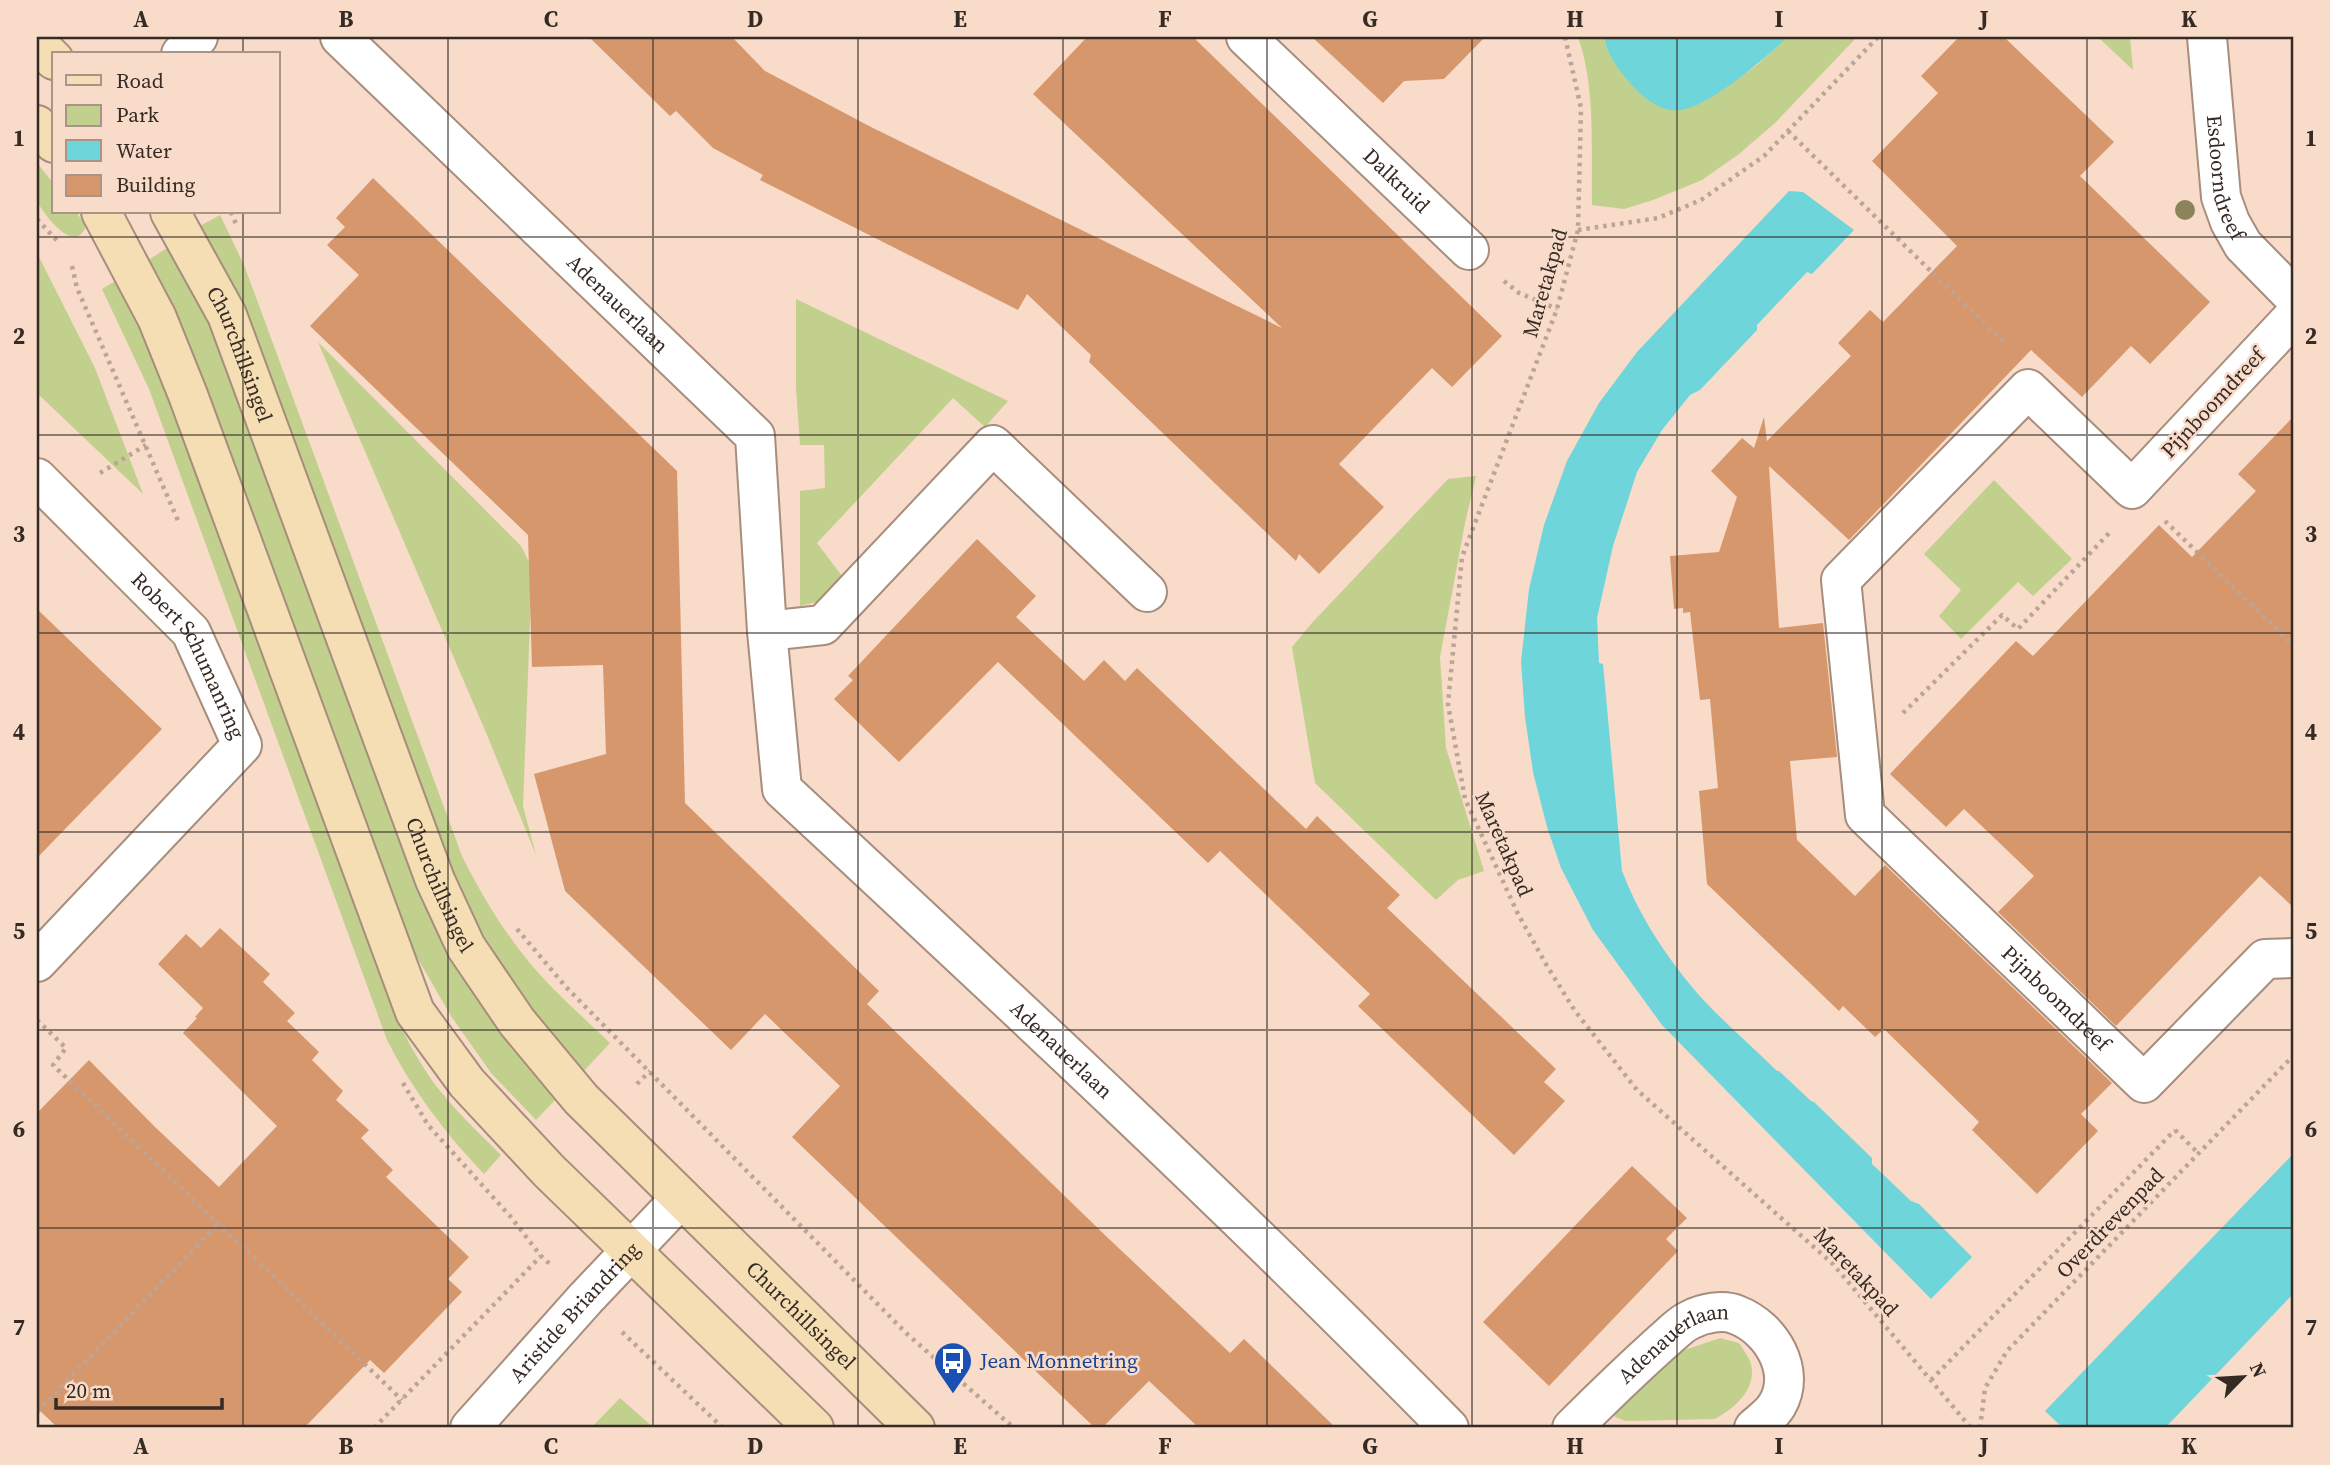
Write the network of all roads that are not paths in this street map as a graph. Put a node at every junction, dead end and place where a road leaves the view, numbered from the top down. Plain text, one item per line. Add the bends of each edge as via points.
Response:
1 (198, 37) edge
2 (340, 37) edge
3 (1246, 37) edge
4 (2207, 37) edge
5 (37, 43) edge
6 (183, 52) edge
7 (52, 58) edge
8 (37, 125) edge
9 (52, 141) edge
10 (101, 214) edge
11 (171, 214) edge
12 (1469, 250) road end
13 (2293, 296) edge
14 (2293, 317) edge
15 (37, 478) edge
16 (1147, 592) dead end
17 (767, 631) junction
18 (2293, 958) edge
19 (37, 962) edge
20 (681, 1198) junction
21 (632, 1250) junction
22 (470, 1428) edge
23 (814, 1428) edge
24 (915, 1428) edge
25 (1449, 1428) edge
26 (1572, 1428) edge
27 (1754, 1428) edge

1 - 6 street
2 - 17 street, Adenauerlaan via 755,436
3 - 12 street, Dalkruid
4 - 13 street, Esdoorndreef via 2221,197 2243,244
5 - 7 street
8 - 9 street
10 - 21 street via 157,318 188,396 415,1012 467,1083
11 - 20 street, Churchillsingel via 227,315 435,880 466,947 517,1022 581,1099
14 - 18 street, Pijnboomdreef via 2132,489 2028,389 1841,580 1865,814 2144,1083 2265,959
15 - 19 street, Robert Schumanring via 191,632 242,745
16 - 17 street via 993,444 823,625
17 - 25 street, Adenauerlaan via 782,789 1020,1010
20 - 21 street, Aristide Briandring
20 - 24 street, Churchillsingel
21 - 22 street, Aristide Briandring
21 - 23 street
26 - 27 street, Adenauerlaan via 1688,1320 1713,1312 1735,1313 1754,1324 1769,1336 1778,1355 1784,1376 1777,1406

